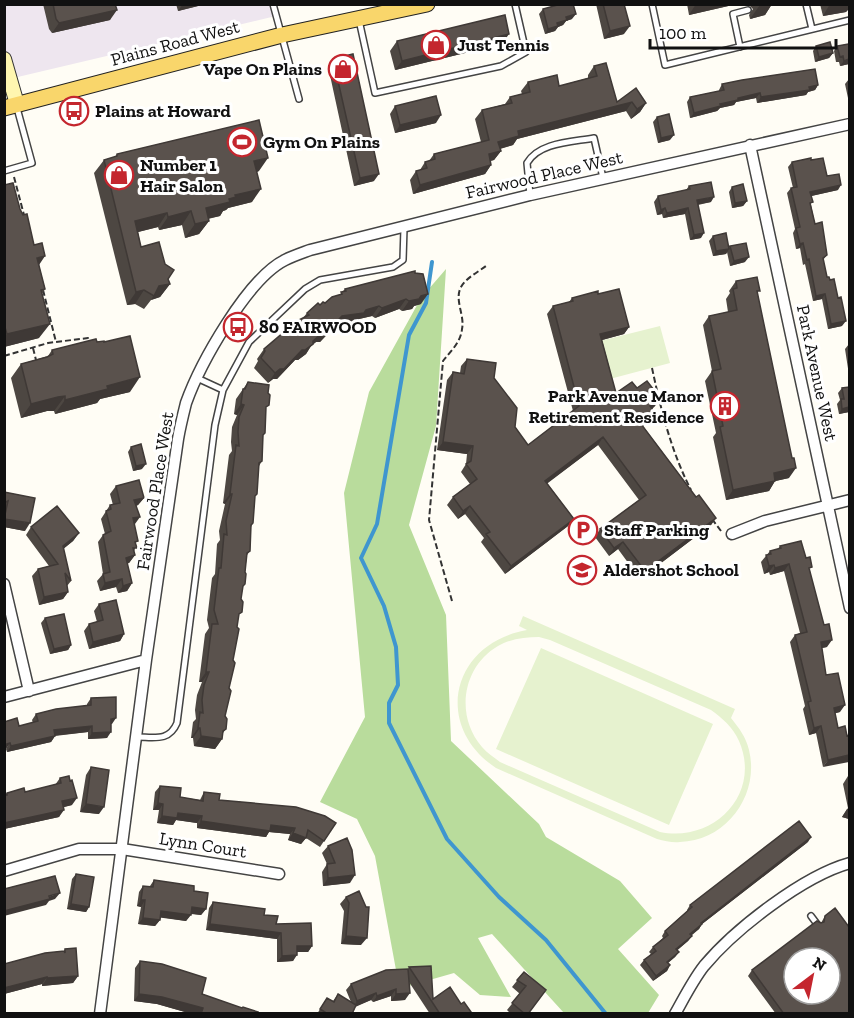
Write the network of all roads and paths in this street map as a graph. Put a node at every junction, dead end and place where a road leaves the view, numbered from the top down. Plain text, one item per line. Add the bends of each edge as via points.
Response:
1 (273, 4) edge
2 (427, 4) edge
3 (515, 4) edge
4 (651, 4) edge
5 (806, 4) edge
6 (748, 10) dead end
7 (359, 20) junction
8 (849, 20) edge
9 (812, 29) junction
10 (282, 35) junction
11 (740, 47) junction
12 (4, 59) edge
13 (299, 99) dead end
14 (11, 106) edge
15 (849, 124) edge
16 (750, 145) junction
17 (12, 168) junction
18 (4, 171) edge
19 (603, 178) junction
20 (530, 195) junction
21 (26, 222) edge
22 (404, 228) junction
23 (486, 266) dead end
24 (42, 288) edge
25 (56, 342) junction
26 (90, 345) edge
27 (33, 348) junction
28 (4, 356) edge
29 (38, 365) edge
30 (652, 368) dead end
31 (197, 378) junction
32 (223, 390) junction
33 (693, 493) edge
34 (849, 500) edge
35 (829, 506) junction
36 (712, 518) edge
37 (728, 535) joint
38 (4, 584) edge
39 (452, 602) dead end
40 (849, 608) edge
41 (146, 660) junction
42 (29, 691) junction
43 (4, 697) edge
44 (136, 737) junction
45 (122, 849) junction
46 (849, 863) edge
47 (4, 871) edge
48 (279, 874) dead end
49 (811, 916) dead end
50 (817, 924) edge
51 (100, 1014) edge
52 (675, 1014) edge

1 - 10 lane
2 - 7 main road, Plains Road West
3 - 7 lane via 526,52 501,66 375,93
4 - 11 lane via 665,65
5 - 9 lane
6 - 11 lane via 733,14
7 - 10 main road, Plains Road West
8 - 9 lane
9 - 11 lane
10 - 13 lane
10 - 14 main road, Plains Road West
12 - 14 street
14 - 17 lane via 32,163
15 - 16 street, Fairwood Place West
16 - 19 street, Fairwood Place West
16 - 35 street, Park Avenue West
17 - 18 lane
17 - 21 path
19 - 20 street, Fairwood Place West
19 - 20 lane via 594,138 543,148 527,163
20 - 22 street, Fairwood Place West
22 - 31 street, Fairwood Place West via 310,250 283,261 236,309
22 - 32 lane via 403,260 393,267 320,280 305,288 249,342
23 - 39 path via 462,284 462,332 443,362 429,520
24 - 25 path
25 - 26 path via 88,338
25 - 27 path
27 - 28 path
27 - 29 path
30 - 33 path via 667,431
31 - 32 lane
31 - 41 street, Fairwood Place West via 177,439
32 - 44 lane via 215,425 177,723 174,732 166,737
34 - 35 street
35 - 37 street via 765,521
35 - 40 street, Park Avenue West
36 - 37 path
38 - 42 street
41 - 42 street
41 - 44 street, Fairwood Place West
42 - 43 street
44 - 45 street, Fairwood Place West
45 - 47 street, Lynn Court via 79,849
45 - 48 street, Lynn Court
45 - 51 street, Fairwood Place West
46 - 52 street via 796,887 729,942 704,967
49 - 50 lane

